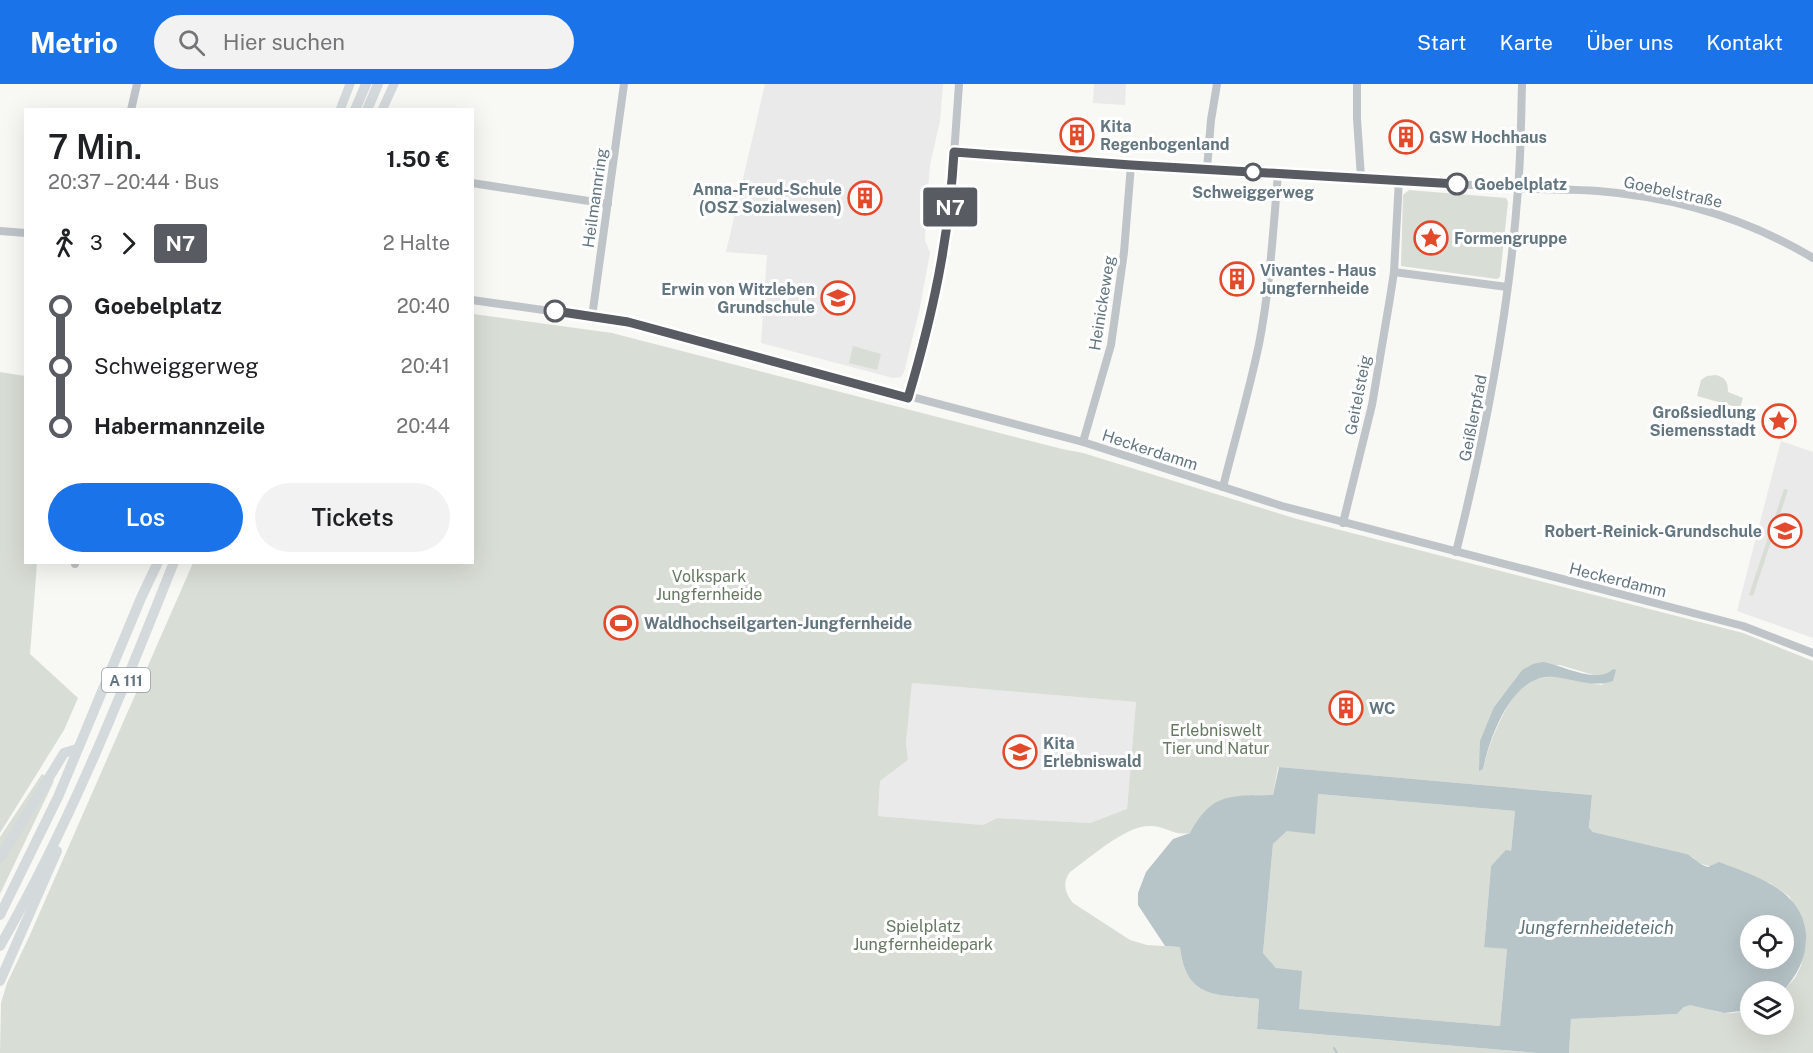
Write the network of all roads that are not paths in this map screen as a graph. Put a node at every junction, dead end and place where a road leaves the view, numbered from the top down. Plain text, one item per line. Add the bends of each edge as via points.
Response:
1 (137, 84) edge
2 (350, 84) edge
3 (366, 84) edge
4 (378, 84) edge
5 (394, 84) edge
6 (624, 84) edge
7 (959, 84) edge
8 (1217, 84) edge
9 (1357, 84) edge
10 (1522, 84) edge
11 (131, 108) edge
12 (341, 108) edge
13 (356, 108) edge
14 (368, 108) edge
15 (383, 108) edge
16 (954, 152) junction
17 (1131, 165) junction
18 (1207, 169) junction
19 (1278, 174) junction
20 (1360, 177) junction
21 (1399, 179) junction
22 (474, 183) edge
23 (1518, 188) junction
24 (608, 204) junction
25 (0, 231) edge
26 (24, 233) edge
27 (1813, 258) edge
28 (1394, 272) junction
29 (1507, 287) junction
30 (474, 300) edge
31 (592, 317) junction
32 (908, 398) junction
33 (1083, 442) junction
34 (1223, 487) junction
35 (1343, 523) junction
36 (1456, 552) junction
37 (157, 564) edge
38 (174, 564) edge
39 (1813, 653) edge
40 (76, 750) junction
41 (77, 795) junction
42 (0, 858) edge
43 (0, 915) edge
44 (0, 946) edge
45 (0, 981) edge

1 - 11 street
2 - 12 main road
3 - 13 highway
4 - 14 highway
5 - 15 main road
6 - 24 street, Heilmannring
7 - 16 street
8 - 18 street
9 - 20 street
10 - 23 street
16 - 17 street, Goebelstraße
16 - 32 street via 937,292
17 - 18 street, Goebelstraße
17 - 33 street, Heinickeweg via 1111,345
18 - 19 street, Goebelstraße
19 - 20 street, Goebelstraße
19 - 34 street via 1269,285 1259,342
20 - 21 street, Goebelstraße
21 - 23 street, Goebelstraße
21 - 28 street
22 - 24 street
23 - 27 street, Goebelstraße via 1607,192 1676,203 1743,223
23 - 29 street
24 - 31 street, Heilmannring
25 - 26 street
28 - 29 street
28 - 35 street, Geitelsteig via 1372,405
29 - 36 street, Geißlerpfad via 1491,399
30 - 31 street, Heckerdamm
31 - 32 street, Heckerdamm via 628,322
32 - 33 street, Heckerdamm
33 - 34 street, Heckerdamm
34 - 35 street, Heckerdamm
35 - 36 street, Heckerdamm
36 - 39 street, Heckerdamm via 1743,626
37 - 40 highway, A 111
38 - 41 highway, A 111
40 - 42 highway via 63,753
40 - 43 highway, A 111 via 58,797
41 - 44 highway, A 111
41 - 45 highway via 60,845

